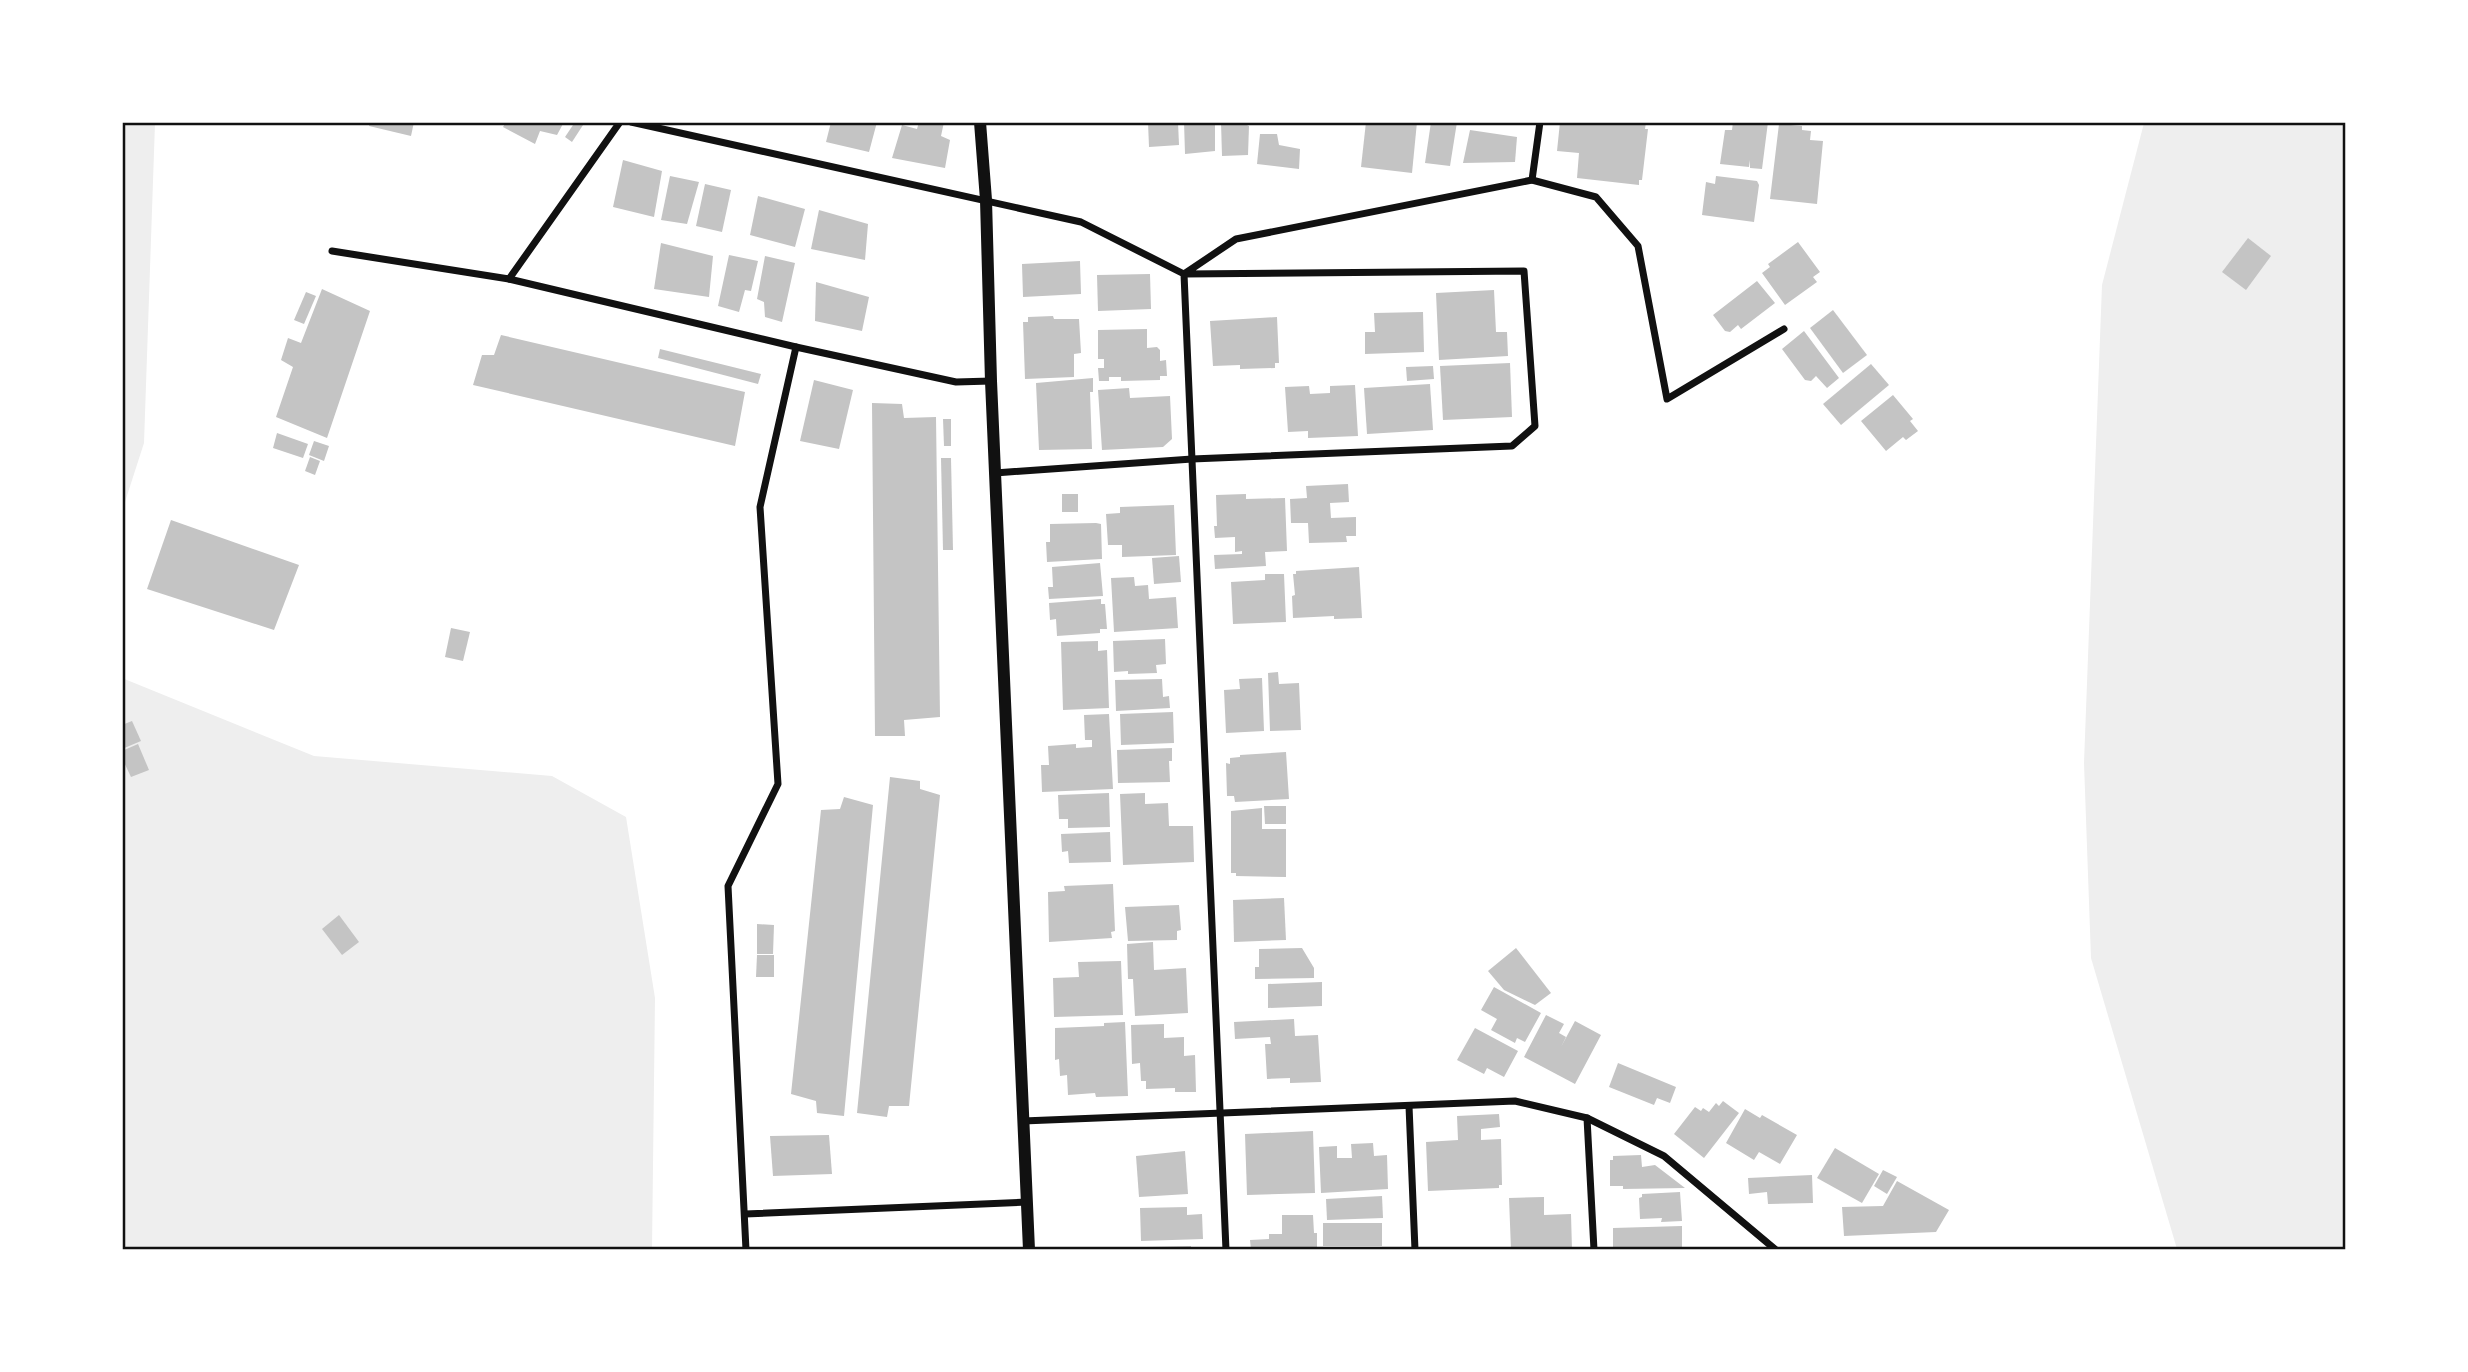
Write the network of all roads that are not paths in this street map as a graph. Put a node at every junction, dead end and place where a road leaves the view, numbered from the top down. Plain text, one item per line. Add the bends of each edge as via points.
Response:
1 (620, 122) edge
2 (631, 122) edge
3 (981, 122) edge
4 (1540, 122) edge
5 (1532, 180) junction
6 (986, 200) junction
7 (332, 251) dead end
8 (1184, 274) junction
9 (509, 279) junction
10 (1784, 329) dead end
11 (796, 347) junction
12 (991, 381) junction
13 (1192, 459) junction
14 (995, 473) junction
15 (1409, 1106) junction
16 (1220, 1114) junction
17 (1587, 1118) junction
18 (1023, 1121) junction
19 (1027, 1202) junction
20 (745, 1214) junction
21 (746, 1250) edge
22 (1029, 1250) edge
23 (1226, 1250) edge
24 (1415, 1250) edge
25 (1594, 1250) edge
26 (1776, 1250) edge

1 - 9 street
2 - 6 street
3 - 6 street
4 - 5 street
5 - 8 street via 1236,239
5 - 10 street via 1596,197 1638,246 1667,399
6 - 8 street via 1081,222
6 - 12 street
7 - 9 street
8 - 13 street
8 - 13 street via 1524,271 1535,426 1512,446
9 - 11 street
11 - 12 street via 956,382
11 - 20 street via 760,507 778,784 728,886
12 - 14 street
13 - 14 street
13 - 16 street
14 - 18 street
15 - 16 street
15 - 17 street via 1516,1101
15 - 24 street
16 - 18 street
16 - 23 street
17 - 25 street
17 - 26 street via 1664,1156
18 - 19 street
19 - 20 street
19 - 22 street
20 - 21 street

